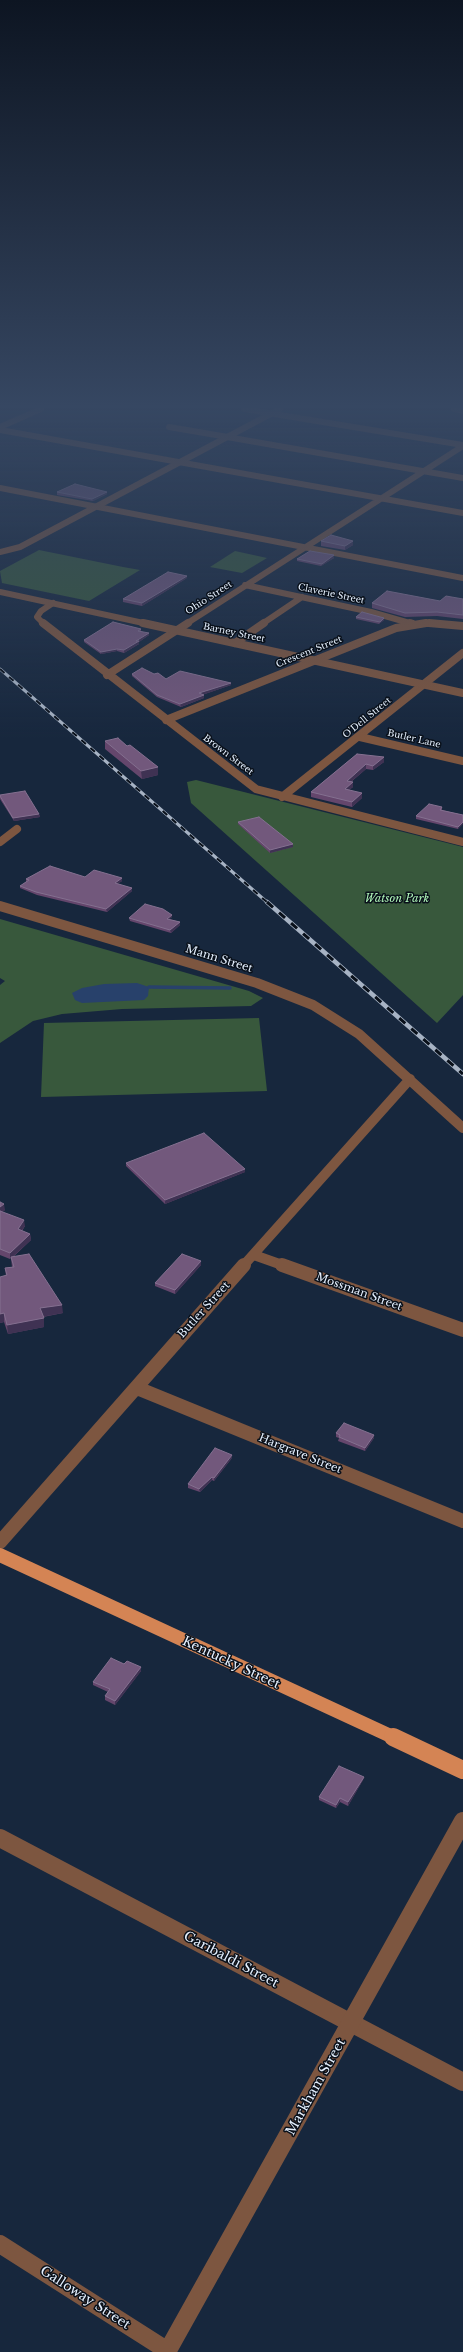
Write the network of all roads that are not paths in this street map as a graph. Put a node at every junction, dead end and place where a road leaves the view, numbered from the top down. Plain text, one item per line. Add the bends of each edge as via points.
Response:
1 (73, 519) edge
2 (156, 519) edge
3 (350, 519) edge
4 (305, 548) junction
5 (1, 553) edge
6 (463, 578) edge
7 (245, 585) junction
8 (0, 592) edge
9 (302, 597) junction
10 (53, 604) junction
11 (413, 624) junction
12 (463, 626) edge
13 (175, 630) junction
14 (235, 643) junction
15 (463, 653) edge
16 (315, 661) junction
17 (107, 675) junction
18 (424, 685) junction
19 (463, 693) edge
20 (166, 720) junction
21 (360, 737) junction
22 (463, 761) edge
23 (282, 797) junction
24 (17, 829) dead end
25 (0, 842) edge
26 (463, 842) edge
27 (0, 906) edge
28 (410, 1079) junction
29 (463, 1128) edge
30 (254, 1254) junction
31 (463, 1330) edge
32 (136, 1388) junction
33 (463, 1521) edge
34 (0, 1542) edge
35 (0, 1555) edge
36 (463, 1770) edge
37 (463, 1821) edge
38 (0, 1838) edge
39 (351, 2024) junction
40 (463, 2082) edge
41 (0, 2244) edge
42 (168, 2352) edge

1 - 5 street via 11,550 13,553
2 - 4 street
3 - 4 street, Ohio Street
4 - 6 street
4 - 7 street, Ohio Street
7 - 9 street, Claverie Street
7 - 13 street, Ohio Street
8 - 10 street, Barney Street
9 - 11 street, Claverie Street via 396,617
9 - 14 street
10 - 13 street, Barney Street
10 - 17 street, Brown Street via 41,611 37,617 40,621
11 - 12 street, Crescent Street
11 - 16 street, Crescent Street via 396,628
13 - 14 street, Barney Street
13 - 17 street, Ohio Street
14 - 16 street, Barney Street
15 - 18 street, O'Dell Street
16 - 18 street, Barney Street
16 - 20 street, Crescent Street
17 - 20 street, Brown Street
18 - 19 street, Barney Street
18 - 21 street, O'Dell Street
20 - 23 street, Brown Street via 256,789
21 - 22 street, Butler Lane
21 - 23 street, O'Dell Street
23 - 26 street, Brown Street
24 - 25 street
27 - 28 street, Mann Street via 293,996 313,1005 359,1034
28 - 29 street, Mann Street
28 - 30 street, Butler Street
30 - 31 street, Mossman Street
30 - 32 street, Butler Street
32 - 33 street, Hargrave Street
32 - 34 street, Butler Street
35 - 36 main road, Kentucky Street
37 - 39 street, Markham Street
38 - 39 street, Garibaldi Street
39 - 40 street, Garibaldi Street
39 - 42 street, Markham Street
41 - 42 street, Galloway Street

